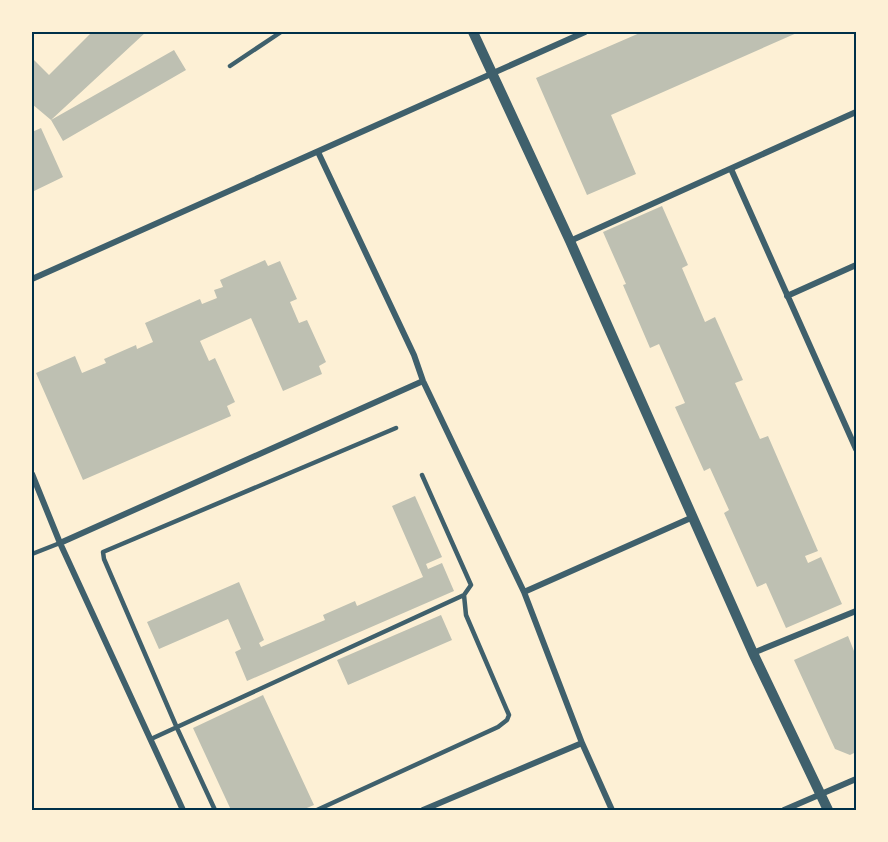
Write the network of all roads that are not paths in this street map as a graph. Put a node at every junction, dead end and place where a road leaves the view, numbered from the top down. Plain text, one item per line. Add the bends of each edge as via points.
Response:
1 (281, 32) edge
2 (473, 32) edge
3 (585, 32) edge
4 (230, 66) dead end
5 (492, 73) junction
6 (856, 112) edge
7 (318, 152) junction
8 (731, 169) junction
9 (570, 241) junction
10 (856, 265) edge
11 (32, 279) edge
12 (787, 296) junction
13 (423, 381) junction
14 (396, 428) dead end
15 (856, 447) edge
16 (32, 474) edge
17 (422, 475) dead end
18 (693, 517) junction
19 (60, 543) junction
20 (32, 554) edge
21 (524, 592) junction
22 (464, 595) junction
23 (856, 610) edge
24 (753, 653) junction
25 (177, 728) junction
26 (151, 739) junction
27 (582, 743) junction
28 (856, 779) edge
29 (819, 795) junction
30 (183, 810) edge
31 (215, 810) edge
32 (317, 810) edge
33 (423, 810) edge
34 (612, 810) edge
35 (784, 810) edge
36 (828, 810) edge

1 - 4 lane
2 - 5 street
3 - 5 street
5 - 7 street
5 - 9 street
6 - 8 street
7 - 11 street
7 - 13 street
8 - 9 street
8 - 12 street
9 - 18 street
10 - 12 street
12 - 15 street
13 - 19 street
13 - 21 street
14 - 25 lane via 103,552
16 - 19 street
17 - 22 lane via 471,585
18 - 21 street
18 - 24 street
19 - 20 lane
19 - 26 street
21 - 27 street
22 - 25 lane
22 - 32 lane via 466,615 509,715 507,720
23 - 24 street
24 - 29 street
25 - 26 lane
25 - 31 lane
26 - 30 street
27 - 33 street
27 - 34 street
28 - 29 street
29 - 35 street
29 - 36 street

